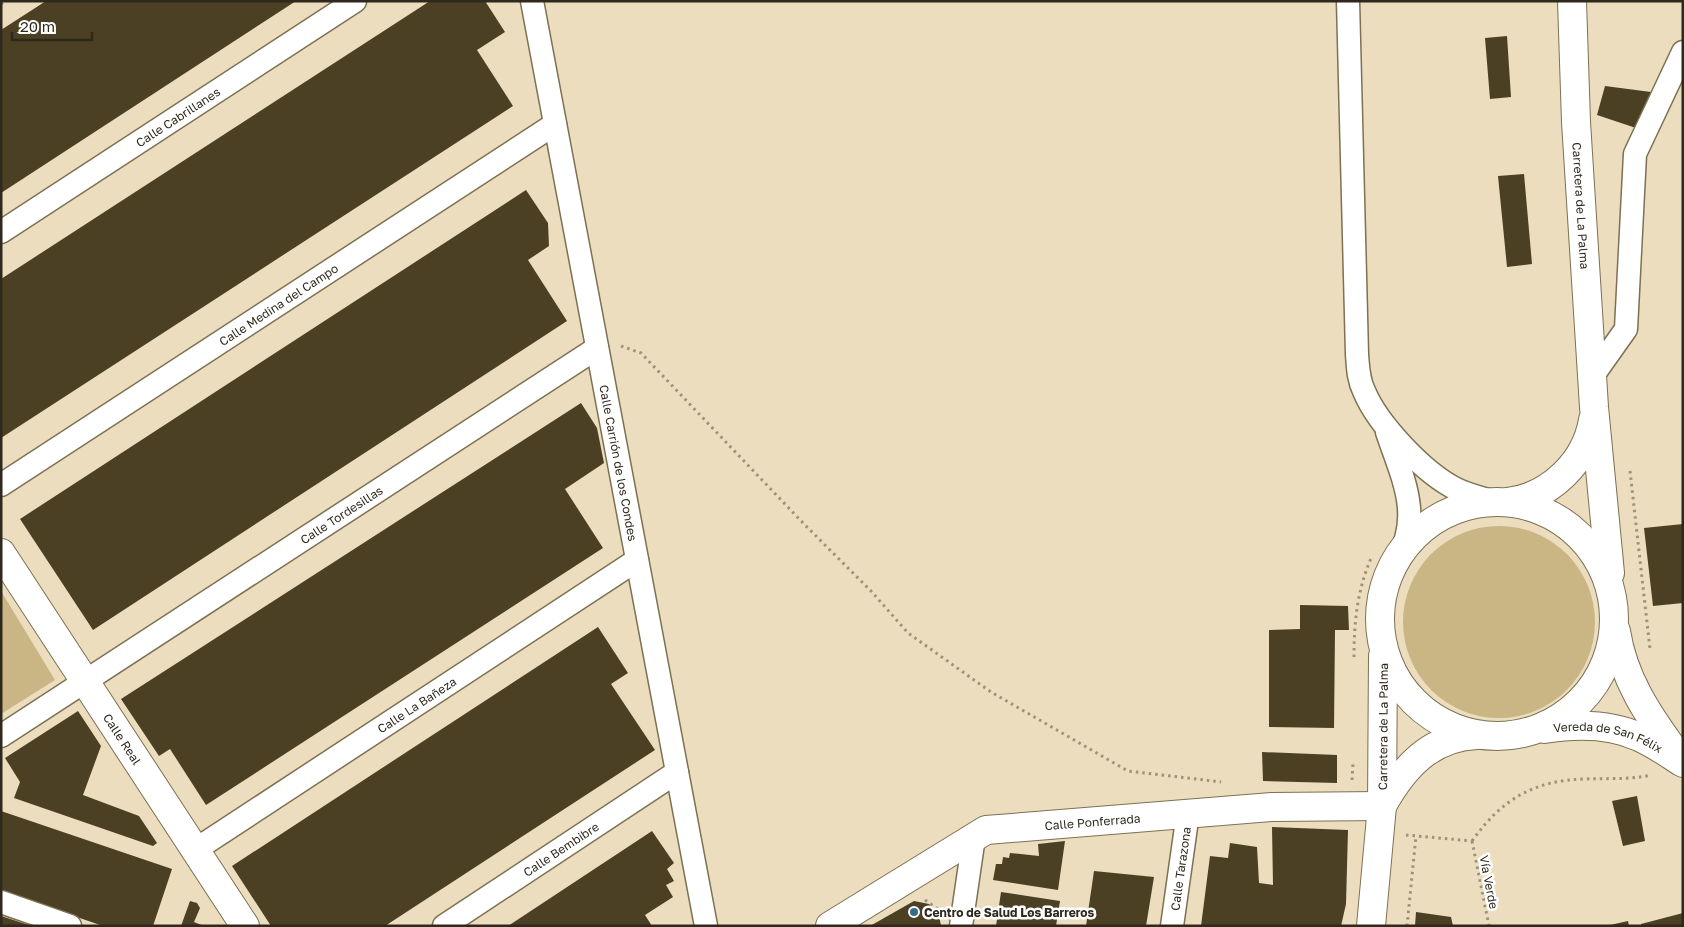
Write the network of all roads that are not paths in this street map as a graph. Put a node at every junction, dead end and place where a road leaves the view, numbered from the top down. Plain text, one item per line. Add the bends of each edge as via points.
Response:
1 (355, 1) edge
2 (532, 1) edge
3 (1348, 1) edge
4 (1572, 1) edge
5 (1683, 52) edge
6 (555, 124) junction
7 (1, 232) edge
8 (596, 343) junction
9 (1592, 377) junction
10 (1594, 411) junction
11 (1383, 422) junction
12 (1, 486) edge
13 (1499, 503) junction
14 (1, 553) edge
15 (1385, 556) junction
16 (637, 560) junction
17 (1612, 596) junction
18 (1615, 624) junction
19 (1383, 647) junction
20 (84, 680) junction
21 (1530, 731) junction
22 (1480, 735) junction
23 (1, 736) edge
24 (1683, 762) edge
25 (677, 772) junction
26 (1188, 813) junction
27 (1381, 819) junction
28 (974, 837) junction
29 (195, 850) junction
30 (1, 902) edge
31 (70, 926) edge
32 (245, 926) edge
33 (444, 926) edge
34 (706, 926) edge
35 (830, 926) edge
36 (961, 926) edge
37 (1172, 926) edge
38 (1371, 926) edge

1 - 7 street, Calle Cabrillanes
2 - 6 street, Calle Carrión de los Condes
3 - 11 street via 1358,372 1363,391
4 - 9 main road, Carretera de La Palma
5 - 9 street via 1635,154 1626,329
6 - 8 street, Calle Carrión de los Condes
6 - 12 street, Calle Medina del Campo
8 - 16 street, Calle Carrión de los Condes
8 - 20 street, Calle Tordesillas
9 - 10 main road, Carretera de La Palma
10 - 13 main road, Carretera de La Palma via 1587,442 1555,483 1538,494
10 - 17 main road, Carretera de La Palma
11 - 13 street via 1406,449 1439,478 1458,490
11 - 15 street via 1403,479 1410,512 1409,535
13 - 15 main road, Carretera de La Palma via 1474,505 1444,515
13 - 17 main road via 1540,510 1569,527 1592,550 1608,580
14 - 20 main road, Calle Real
15 - 19 main road, Carretera de La Palma
16 - 25 street, Calle Carrión de los Condes
16 - 29 street, Calle La Bañeza
17 - 18 main road, Vereda de San Félix
18 - 21 main road via 1606,663 1585,697 1560,718
18 - 24 main road, Vereda de San Félix via 1619,652 1642,704
19 - 22 main road via 1397,679 1418,706 1447,725
19 - 27 main road, Carretera de La Palma
20 - 23 street, Calle Tordesillas
20 - 29 main road, Calle Real
21 - 22 main road via 1505,736
21 - 24 main road, Vereda de San Félix via 1579,726 1622,731 1639,736
22 - 27 main road, Carretera de La Palma via 1445,741 1419,756 1392,787
25 - 33 street, Calle Bembibre
25 - 34 street, Calle Carrión de los Condes
26 - 27 main road, Calle Ponferrada via 1281,806
26 - 28 main road, Calle Ponferrada via 986,830
26 - 37 street, Calle Tarazona
27 - 38 main road, Carretera de La Palma
28 - 35 main road, Calle Ponferrada
28 - 36 street
29 - 32 main road, Calle Real
30 - 31 street

